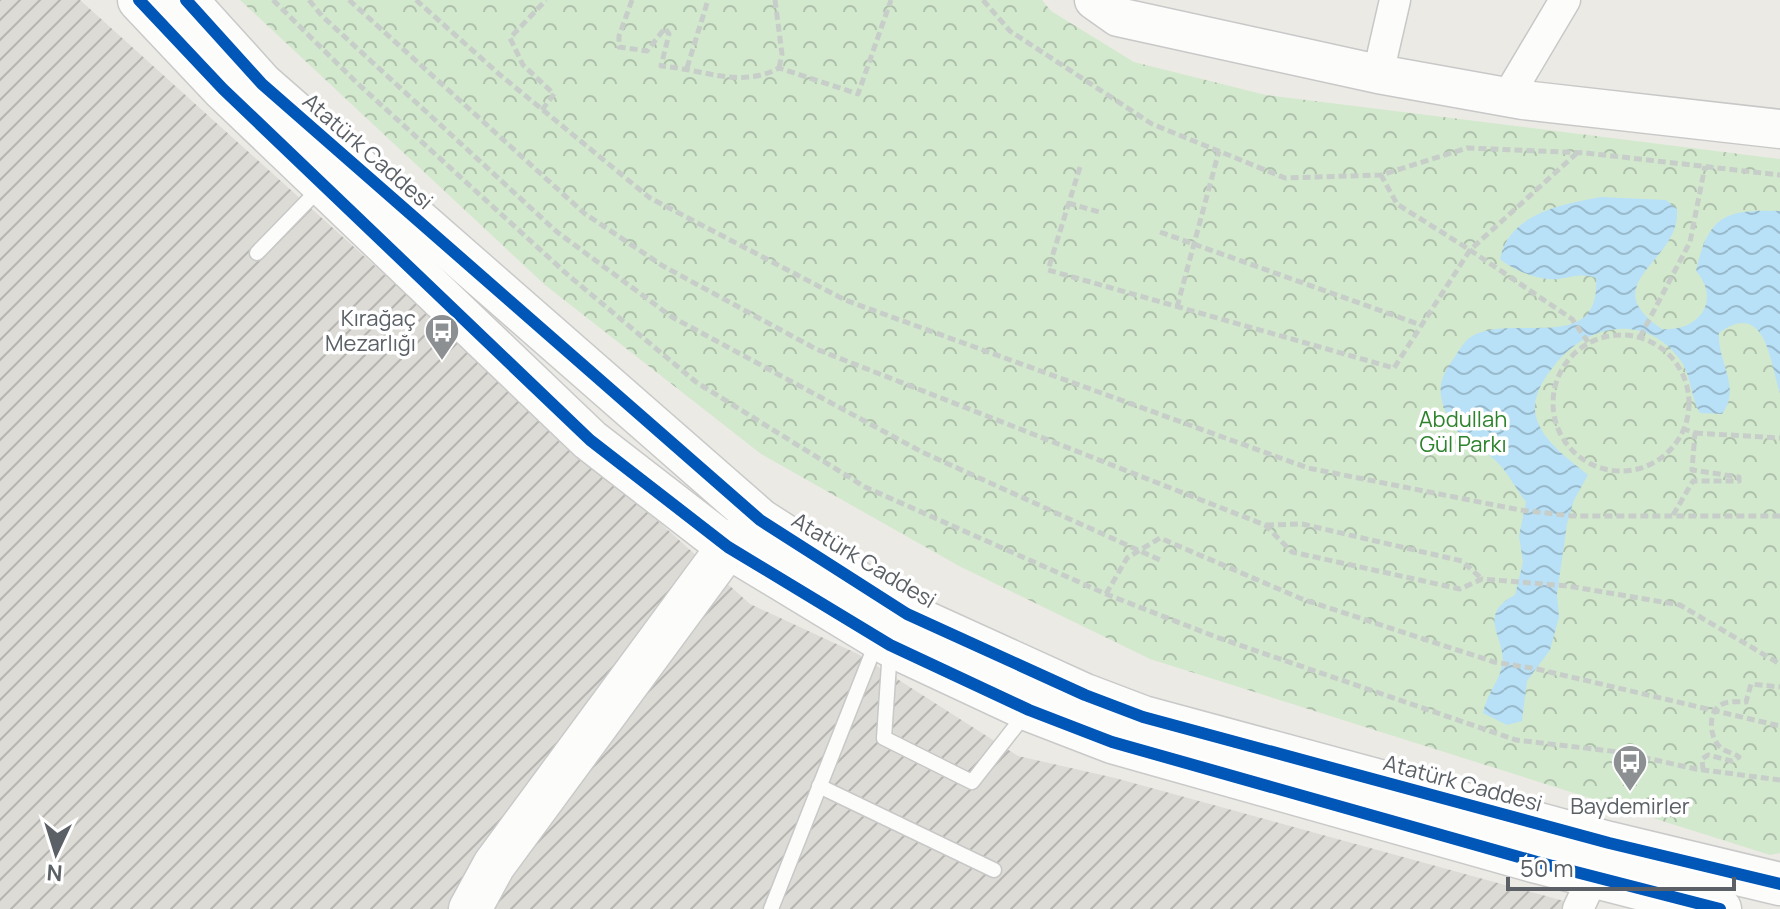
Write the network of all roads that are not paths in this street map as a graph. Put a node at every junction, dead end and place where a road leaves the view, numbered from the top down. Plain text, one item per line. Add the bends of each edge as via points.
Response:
1 (139, 0) edge
2 (186, 0) edge
3 (1395, 0) edge
4 (1565, 0) edge
5 (1113, 6) edge
6 (1378, 74) junction
7 (1508, 96) junction
8 (1780, 129) edge
9 (335, 172) junction
10 (257, 253) dead end
11 (760, 520) junction
12 (728, 547) junction
13 (884, 641) junction
14 (1029, 710) junction
15 (819, 786) junction
16 (994, 870) dead end
17 (1593, 876) edge
18 (1780, 884) edge
19 (470, 909) edge
20 (771, 909) edge
21 (1720, 909) edge

1 - 9 main road via 223,89
2 - 9 main road, Atatürk Caddesi
3 - 6 street
4 - 7 street
5 - 6 street
6 - 7 street
7 - 8 street
9 - 10 lane
9 - 11 main road, Atatürk Caddesi
9 - 12 main road via 590,440
11 - 12 main road
11 - 17 main road, Atatürk Caddesi via 907,614 1085,695
12 - 13 main road
12 - 19 main road via 494,865
13 - 14 main road
13 - 14 lane via 884,738 972,782
13 - 15 lane
14 - 17 main road via 1112,742
15 - 16 lane
15 - 20 lane
17 - 18 main road, Atatürk Caddesi
17 - 21 main road

